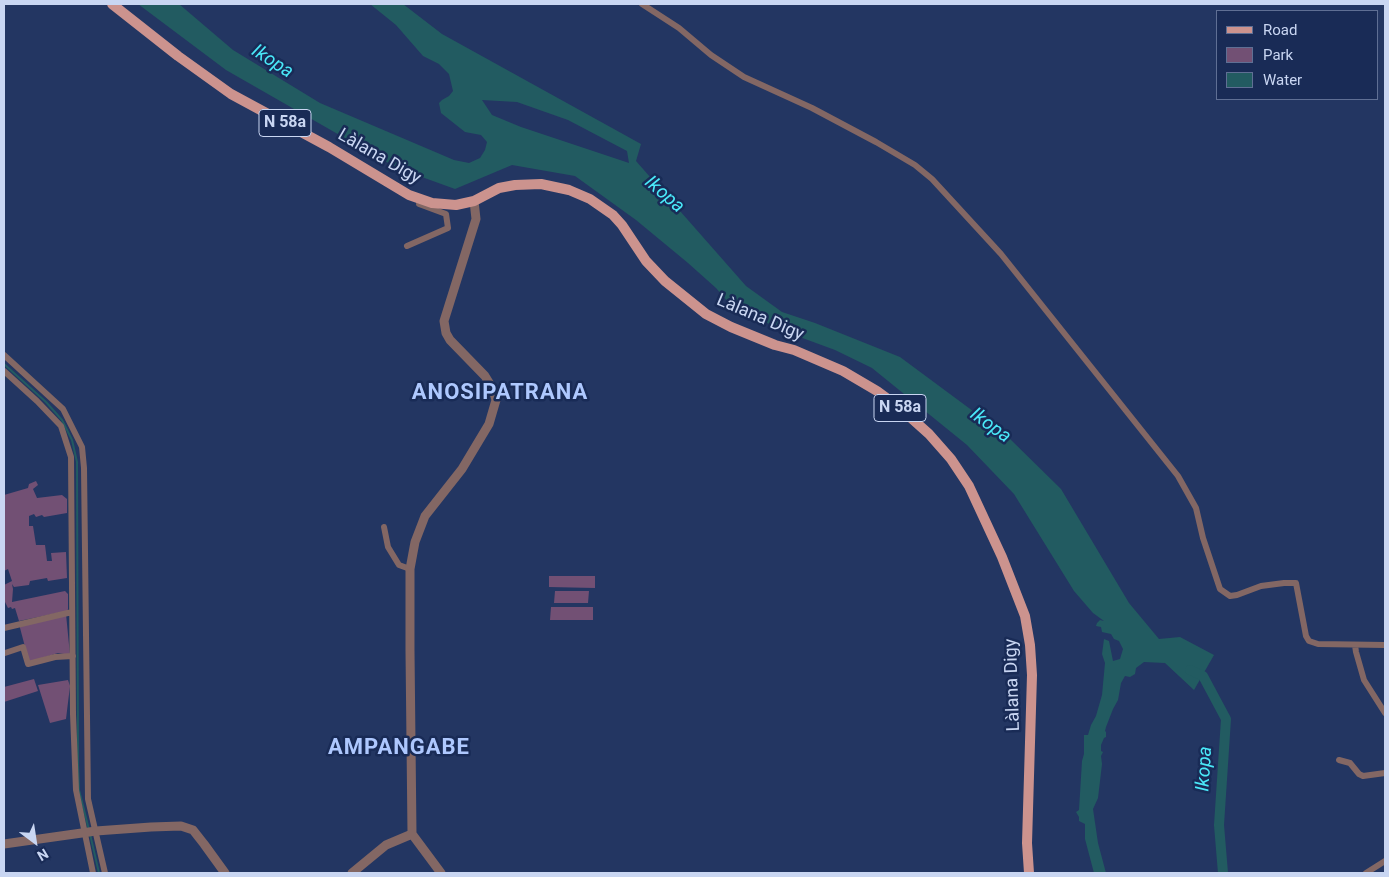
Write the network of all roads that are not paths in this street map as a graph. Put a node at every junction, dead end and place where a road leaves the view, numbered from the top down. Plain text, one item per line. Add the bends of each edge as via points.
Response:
1 (112, 4) edge
2 (642, 4) edge
3 (420, 198) junction
4 (474, 202) junction
5 (407, 246) dead end
6 (4, 355) edge
7 (4, 371) edge
8 (384, 527) dead end
9 (410, 569) junction
10 (72, 612) junction
11 (4, 628) edge
12 (1355, 645) junction
13 (1385, 645) edge
14 (5, 652) dead end
15 (73, 656) junction
16 (1385, 713) edge
17 (1339, 760) dead end
18 (1385, 773) edge
19 (96, 831) junction
20 (85, 832) junction
21 (412, 834) junction
22 (4, 844) edge
23 (1385, 861) edge
24 (93, 873) edge
25 (105, 873) edge
26 (225, 873) edge
27 (352, 873) edge
28 (441, 873) edge
29 (1029, 873) edge
30 (1366, 873) edge

1 - 3 main road, Làlana Digy / N 58a via 231,94 409,195
2 - 12 street via 744,78 812,108 876,142 932,179 1001,254 1178,476 1196,508 1220,589 1230,596 1261,586 1296,583 1309,641
3 - 4 main road, Làlana Digy / N 58a via 432,203 456,205
3 - 5 street via 419,204 446,214 448,228
4 - 9 street via 476,219 444,321 450,340 485,376 496,400 489,424 462,469 425,516 415,542
4 - 29 main road, Làlana Digy / N 58a via 499,188 528,184 569,190 590,199 614,215 646,261 706,314 855,377 900,408 951,459 979,506 1025,616 1032,675
6 - 19 street via 63,410 82,447 88,799
7 - 10 street via 61,426 71,458
8 - 9 street via 388,547 399,565
9 - 21 street
10 - 11 street
10 - 15 street
12 - 13 street
12 - 16 street via 1364,680
14 - 15 street via 23,647 28,664 55,656
15 - 20 street via 76,790
17 - 18 street via 1350,763 1363,776
19 - 20 street
19 - 25 street
19 - 26 street via 181,826 193,830
20 - 22 street
20 - 24 street
21 - 27 street via 386,845
21 - 28 street
23 - 30 street

